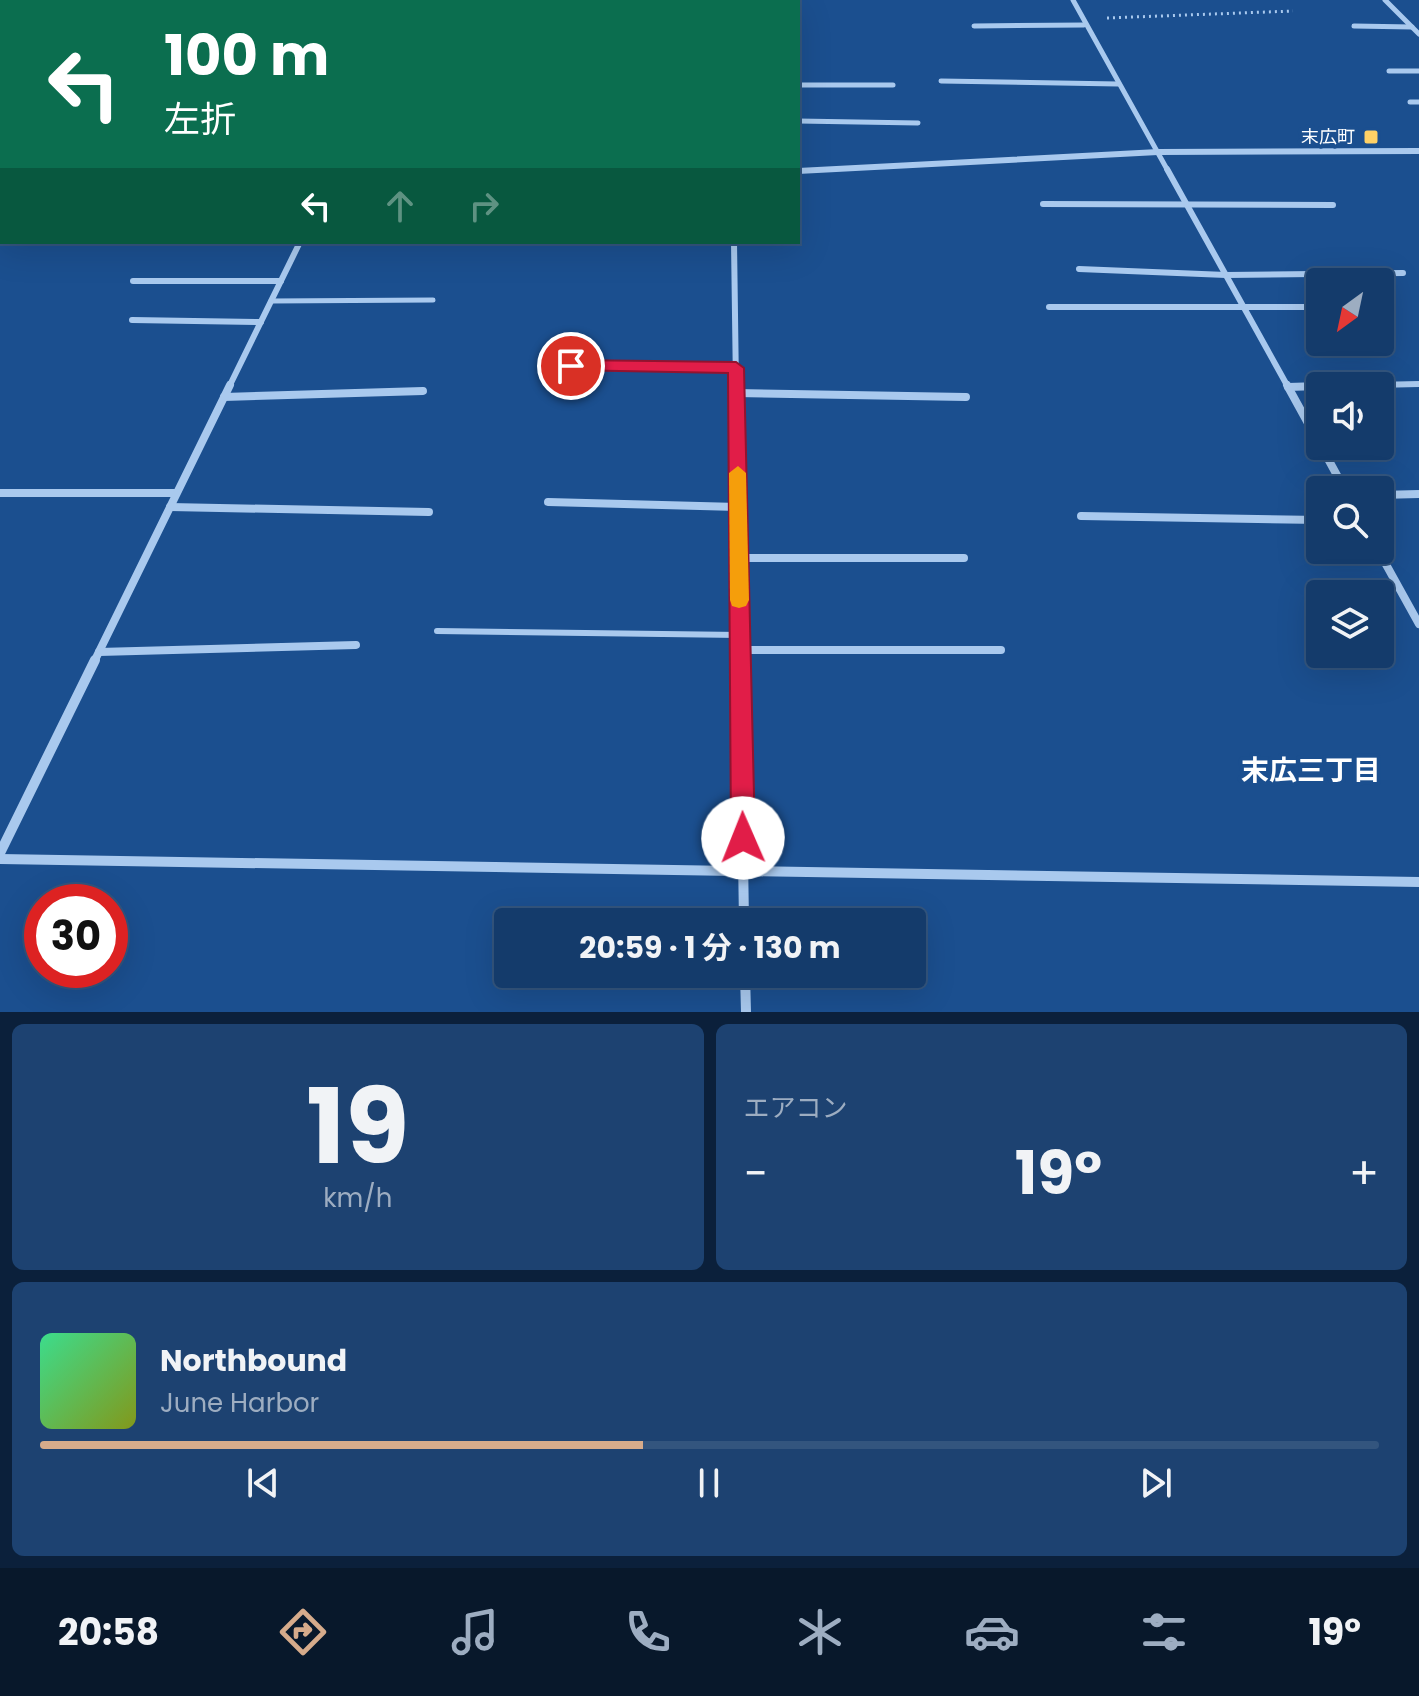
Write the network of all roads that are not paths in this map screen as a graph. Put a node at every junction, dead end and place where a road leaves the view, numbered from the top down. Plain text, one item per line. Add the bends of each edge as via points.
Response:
1 (1073, 0) edge
2 (1385, 0) edge
3 (1083, 22) junction
4 (974, 26) dead end
5 (1354, 26) dead end
6 (1412, 27) junction
7 (1419, 34) edge
8 (1389, 71) dead end
9 (1419, 71) edge
10 (941, 81) dead end
11 (1118, 84) junction
12 (800, 85) edge
13 (893, 85) dead end
14 (1410, 102) dead end
15 (1419, 102) edge
16 (800, 121) edge
17 (918, 123) dead end
18 (1419, 151) edge
19 (1158, 152) junction
20 (800, 171) edge
21 (1186, 203) junction
22 (1043, 204) dead end
23 (1333, 205) dead end
24 (299, 244) edge
25 (734, 244) edge
26 (1079, 269) dead end
27 (1403, 273) dead end
28 (1226, 275) junction
29 (133, 281) dead end
30 (281, 281) junction
31 (433, 300) dead end
32 (271, 301) junction
33 (1049, 307) dead end
34 (1306, 307) edge
35 (1245, 309) junction
36 (132, 320) dead end
37 (261, 322) junction
38 (543, 365) dead end
39 (736, 368) junction
40 (1419, 384) edge
41 (1394, 385) edge
42 (1306, 386) edge
43 (1288, 387) junction
44 (423, 391) dead end
45 (736, 393) junction
46 (224, 397) junction
47 (966, 397) dead end
48 (1306, 420) edge
49 (0, 493) edge
50 (176, 493) junction
51 (1419, 494) edge
52 (1394, 495) edge
53 (548, 502) dead end
54 (170, 507) junction
55 (738, 507) junction
56 (429, 512) dead end
57 (1081, 516) dead end
58 (1306, 520) edge
59 (739, 558) junction
60 (964, 558) dead end
61 (1386, 564) edge
62 (1418, 619) edge
63 (437, 631) dead end
64 (740, 635) junction
65 (356, 645) dead end
66 (740, 650) junction
67 (1001, 650) dead end
68 (99, 652) junction
69 (0, 856) edge
70 (744, 870) junction
71 (1419, 882) edge
72 (744, 908) edge
73 (745, 988) edge
74 (746, 1012) edge

1 - 3 street
2 - 6 street
3 - 4 street
3 - 11 street
5 - 6 street
6 - 7 street
8 - 9 street
10 - 11 street
11 - 19 street
12 - 13 street
14 - 15 street
16 - 17 street
18 - 19 street
19 - 20 street
19 - 21 street
21 - 22 street
21 - 23 street
21 - 28 street
24 - 30 street
25 - 39 street
26 - 28 street
27 - 28 street
28 - 35 street
29 - 30 street
30 - 32 street
31 - 32 lane
32 - 37 street
33 - 35 street
34 - 35 street
35 - 43 street
36 - 37 street
37 - 46 street
38 - 39 street
39 - 45 street
40 - 41 street
42 - 43 street
43 - 48 street
44 - 46 street
45 - 47 street
45 - 55 street
46 - 50 street
49 - 50 street
50 - 54 street
51 - 52 street
53 - 55 street
54 - 56 street
54 - 68 street
55 - 59 street
57 - 58 street
59 - 60 street
59 - 64 street
61 - 62 street
63 - 64 lane
64 - 66 street
65 - 68 street
66 - 67 street
66 - 70 street
68 - 69 street
69 - 70 street
70 - 71 street
70 - 72 street
73 - 74 street

